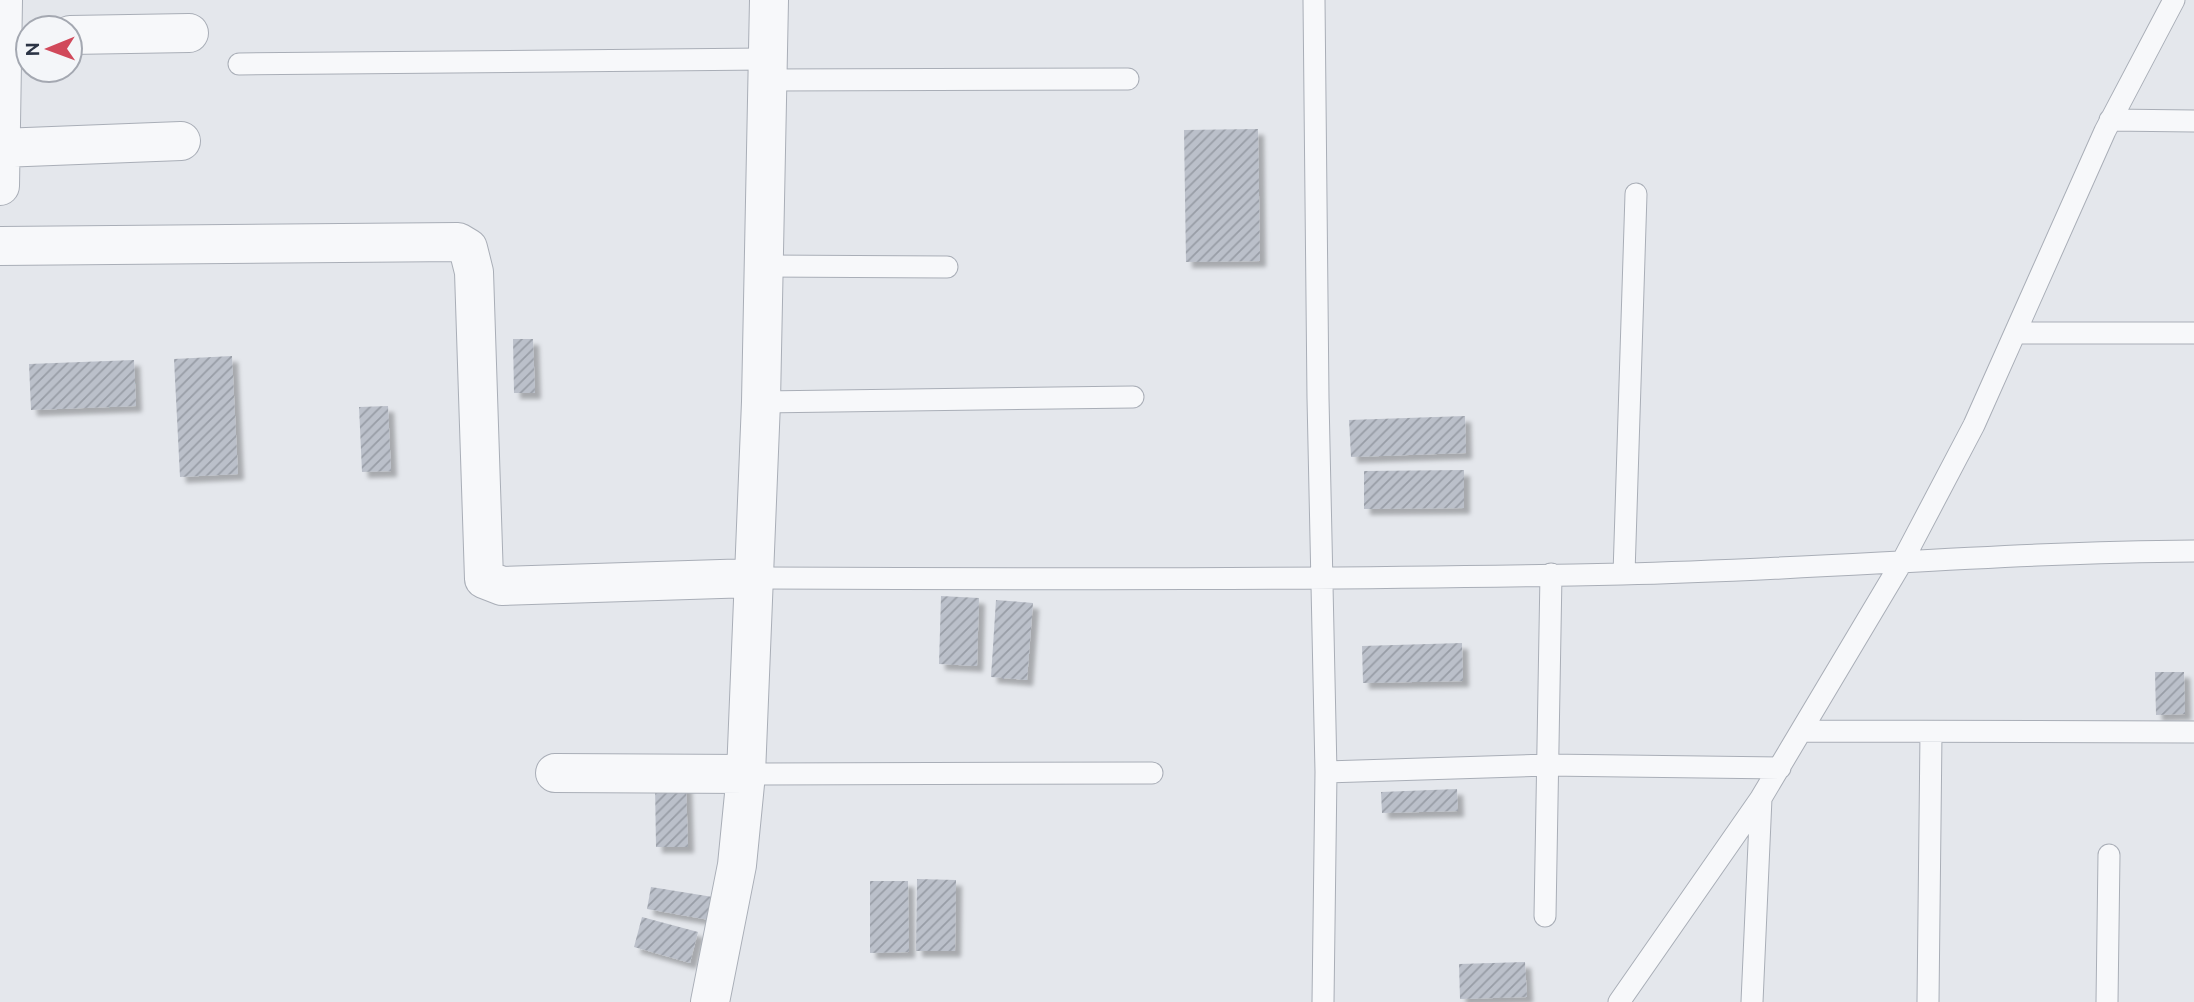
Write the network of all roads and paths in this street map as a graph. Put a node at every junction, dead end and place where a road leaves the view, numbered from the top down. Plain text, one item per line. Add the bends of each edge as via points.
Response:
1 (769, 0) edge
2 (1314, 0) edge
3 (2174, 0) edge
4 (11, 24) edge
5 (188, 33) dead end
6 (84, 35) edge
7 (239, 64) dead end
8 (768, 69) junction
9 (1128, 79) dead end
10 (2110, 120) junction
11 (2194, 121) edge
12 (181, 141) dead end
13 (1, 148) edge
14 (0, 186) edge
15 (1636, 194) dead end
16 (0, 246) edge
17 (764, 267) junction
18 (947, 267) dead end
19 (2015, 333) junction
20 (2194, 333) edge
21 (1133, 397) dead end
22 (761, 402) junction
23 (2194, 551) edge
24 (1903, 560) junction
25 (1551, 574) junction
26 (1624, 574) junction
27 (752, 578) junction
28 (1321, 579) junction
29 (1801, 731) junction
30 (2194, 732) edge
31 (1931, 733) junction
32 (1548, 765) junction
33 (1780, 768) junction
34 (1326, 772) junction
35 (555, 773) dead end
36 (746, 774) junction
37 (1152, 774) dead end
38 (1761, 798) junction
39 (2109, 855) dead end
40 (1545, 916) dead end
41 (710, 1002) edge
42 (1322, 1002) edge
43 (1619, 1002) edge
44 (1752, 1002) edge
45 (1928, 1002) edge
46 (2108, 1002) edge

1 - 8 street
2 - 28 lane
3 - 10 lane
4 - 13 street
5 - 6 street
7 - 8 lane
8 - 9 lane
8 - 17 street
10 - 11 lane
10 - 19 lane
12 - 13 street
13 - 14 street
15 - 26 lane
16 - 27 street via 458,242 468,248 474,272 484,579 502,586
17 - 18 lane
17 - 22 street
19 - 20 lane
19 - 24 lane via 1974,425
21 - 22 lane
22 - 27 street
23 - 24 lane
24 - 26 lane
24 - 29 lane
25 - 26 lane
25 - 28 lane
25 - 32 lane
27 - 28 lane
27 - 36 street
28 - 34 lane
29 - 31 lane
29 - 33 lane
30 - 31 lane
31 - 45 lane
32 - 33 lane
32 - 34 lane
32 - 40 lane
33 - 38 lane
34 - 42 lane
35 - 36 street
36 - 37 lane
36 - 41 street via 737,865
38 - 43 lane
38 - 44 lane
39 - 46 lane

